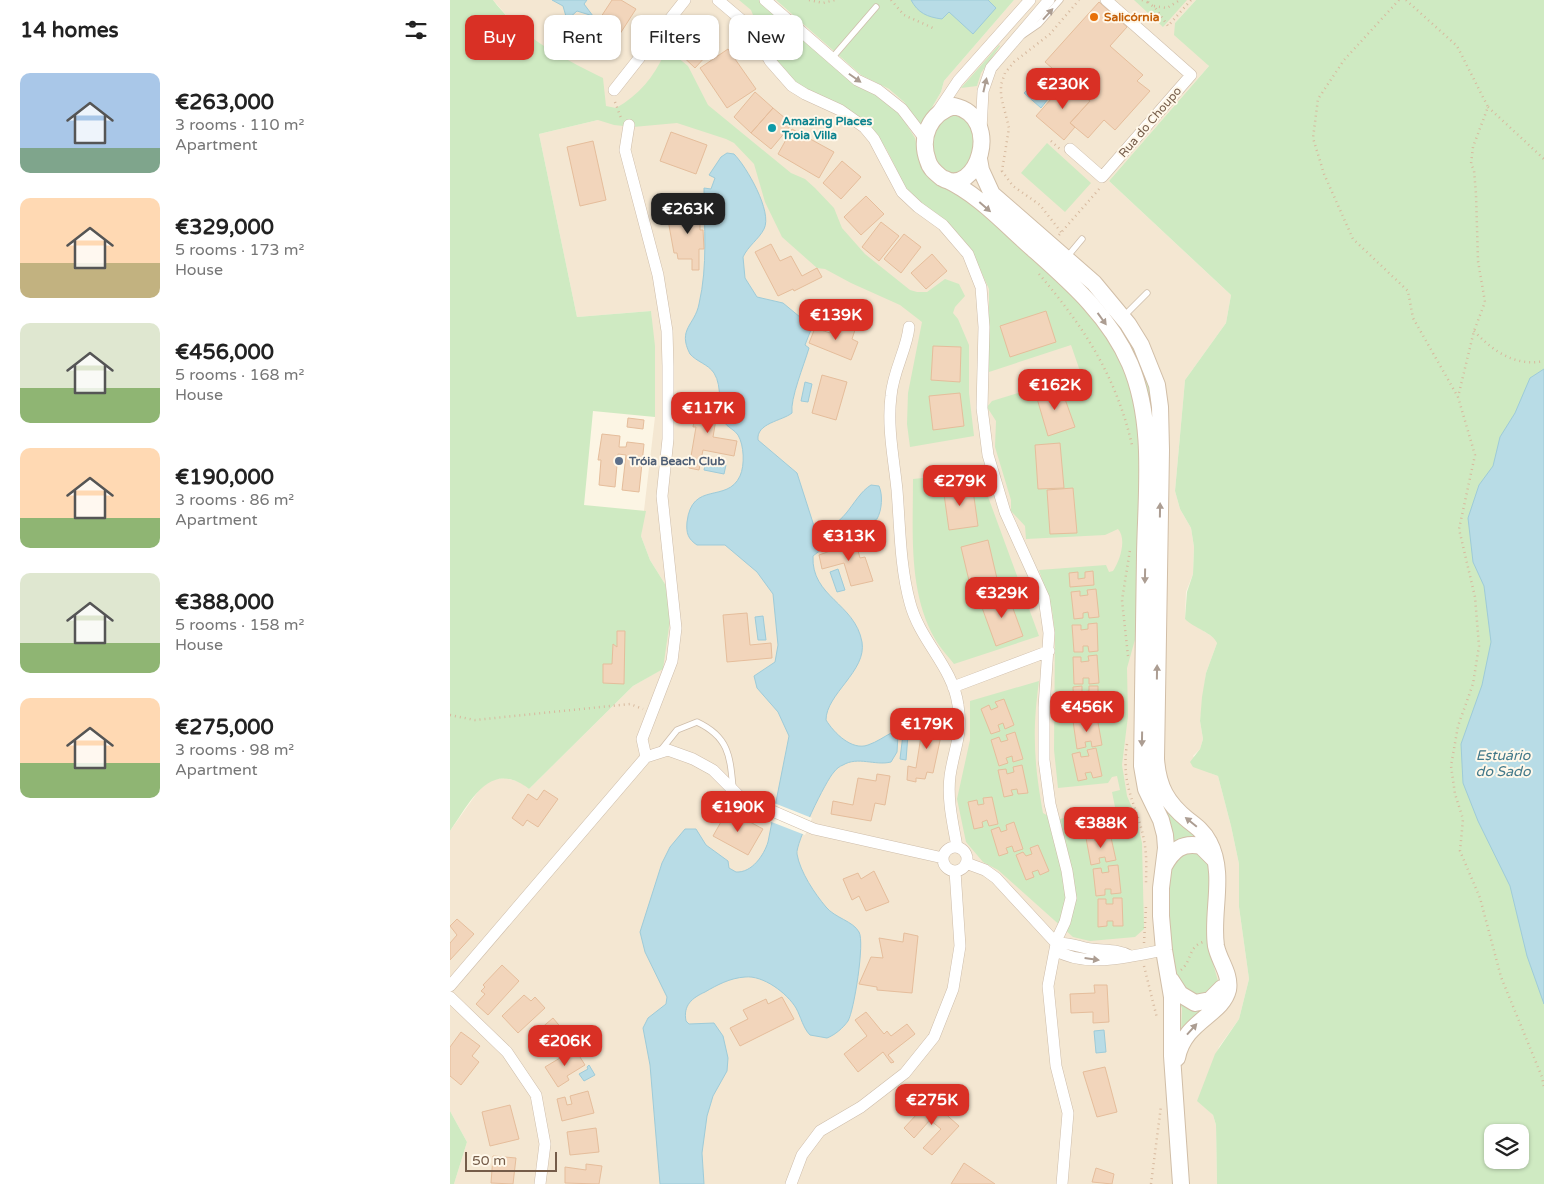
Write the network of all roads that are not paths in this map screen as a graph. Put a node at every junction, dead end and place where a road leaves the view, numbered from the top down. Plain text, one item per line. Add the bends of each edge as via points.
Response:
1 (686, 0) edge
2 (718, 0) edge
3 (765, 0) edge
4 (1030, 0) edge
5 (1049, 0) edge
6 (1060, 0) edge
7 (1106, 0) edge
8 (876, 7) dead end
9 (1006, 48) junction
10 (831, 59) junction
11 (614, 90) road end
12 (932, 120) junction
13 (629, 125) road end
14 (980, 134) junction
15 (925, 139) junction
16 (1068, 152) road end
17 (979, 159) junction
18 (945, 180) junction
19 (1082, 239) dead end
20 (1065, 259) junction
21 (1147, 293) dead end
22 (1123, 316) junction
23 (908, 327) dead end
24 (1049, 651) junction
25 (953, 688) junction
26 (652, 755) junction
27 (734, 790) junction
28 (957, 847) junction
29 (943, 858) junction
30 (966, 863) junction
31 (1163, 867) junction
32 (955, 871) junction
33 (1220, 878) junction
34 (1224, 909) dead end
35 (1216, 932) junction
36 (1055, 946) junction
37 (1164, 950) junction
38 (1168, 973) junction
39 (1226, 975) junction
40 (450, 986) edge
41 (450, 997) edge
42 (1175, 1073) junction
43 (540, 1184) edge
44 (791, 1184) edge
45 (1062, 1184) edge
46 (1181, 1184) edge

1 - 11 street
2 - 24 street via 751,28 770,61 792,86 840,110 864,127 874,139 902,192 943,225 968,254 981,286 984,305 981,390 988,455 1005,512 1044,598
3 - 10 street
4 - 12 street via 958,81
5 - 9 street
9 -> 6 lane via 1033,29
7 - 16 street, Rua do Choupo via 1192,75 1102,177
8 - 10 lane
14 -> 9 street via 985,81
10 -> 15 street via 856,80 878,90 902,108
12 - 14 main road via 945,109 961,108 974,118
12 - 15 main road
13 - 26 street via 625,150 658,275 667,331 668,439 662,496 676,628 672,661 642,739
14 - 17 main road
15 - 18 main road via 931,168
17 - 18 main road via 963,179 956,182
17 - 20 main road via 992,194
18 -> 31 main road via 969,193 1071,282 1103,318 1129,362 1138,385 1146,429 1142,766 1146,789 1165,834
19 - 20 lane
20 - 22 main road via 1094,283
21 - 22 lane
33 -> 22 main road via 1208,840 1172,807 1157,776 1160,407 1152,368
23 - 25 street via 890,398 906,586 914,619
24 - 25 street
24 - 36 street via 1044,760 1050,804 1071,898
25 - 28 street via 958,703 960,736 949,792
26 - 27 street via 668,750 693,759 713,770
26 - 27 lane via 677,730 697,722 711,729 724,742
26 - 40 street
27 - 29 street via 771,812 814,829
28 - 29 street via 949,849
28 - 30 street via 965,852
29 - 32 street via 947,868
30 - 32 street
30 - 36 street via 996,878
31 - 33 main road via 1171,853 1194,844 1201,846
31 - 37 main road
32 - 44 street via 960,946 953,989 934,1037 905,1073 861,1107 820,1131 802,1154
33 - 35 main road
34 - 35 lane
35 - 39 main road
36 - 37 street via 1072,956 1106,961
36 - 45 street via 1048,986 1056,1066 1068,1113
37 - 38 main road
38 - 39 main road via 1180,994 1195,1003 1203,1003 1218,995
38 - 42 main road
42 -> 39 main road via 1184,1039 1224,999 1228,990
41 - 43 street via 507,1052 536,1095 545,1144
42 - 46 main road

